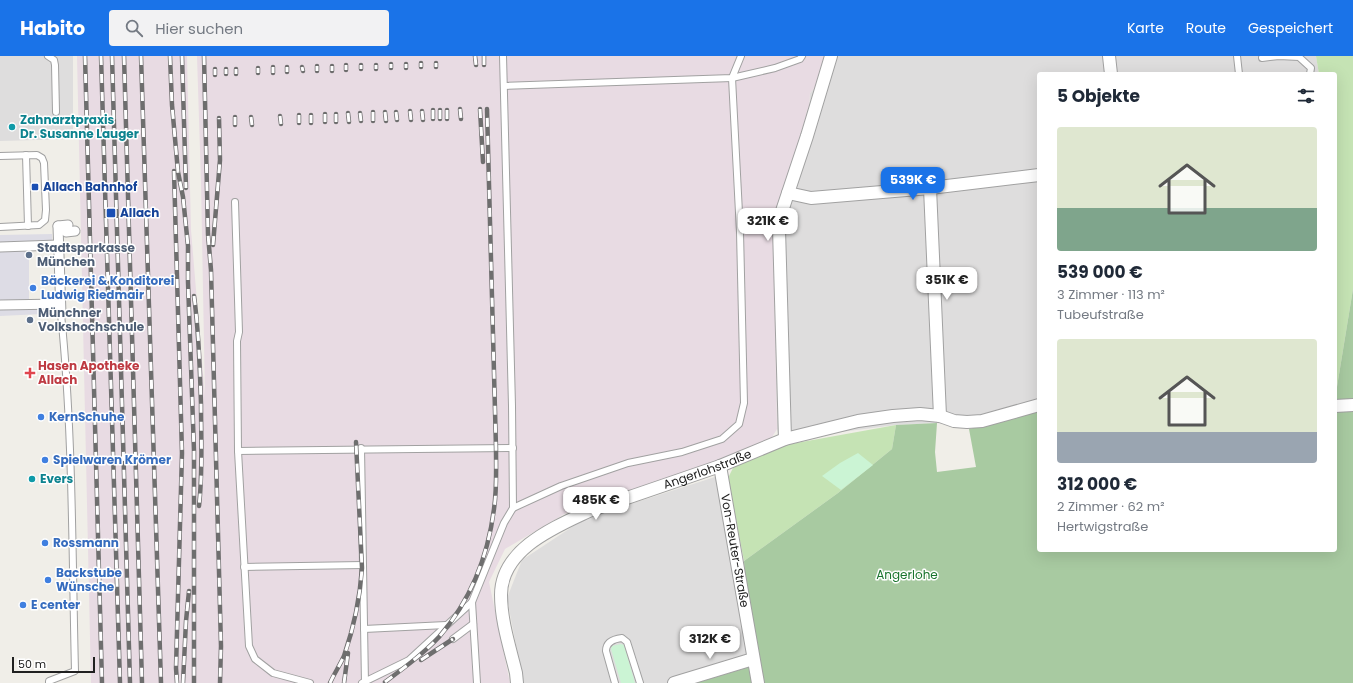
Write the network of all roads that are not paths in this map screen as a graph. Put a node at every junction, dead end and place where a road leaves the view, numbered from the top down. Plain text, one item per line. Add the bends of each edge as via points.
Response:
1 (48, 56) edge
2 (503, 56) edge
3 (741, 56) edge
4 (802, 56) edge
5 (831, 56) edge
6 (1109, 56) edge
7 (1237, 56) edge
8 (1262, 58) dead end
9 (1111, 72) edge
10 (1239, 72) edge
11 (1310, 72) edge
12 (732, 78) junction
13 (504, 86) junction
14 (56, 112) dead end
15 (26, 155) junction
16 (0, 156) edge
17 (1034, 176) edge
18 (930, 188) junction
19 (788, 193) junction
20 (235, 202) dead end
21 (68, 225) dead end
22 (28, 226) junction
23 (58, 226) junction
24 (0, 227) edge
25 (75, 231) dead end
26 (58, 246) junction
27 (0, 247) edge
28 (60, 304) junction
29 (0, 305) edge
30 (61, 314) joint
31 (1353, 405) edge
32 (1037, 406) edge
33 (1337, 406) edge
34 (940, 416) junction
35 (785, 439) junction
36 (361, 448) junction
37 (513, 448) junction
38 (238, 451) junction
39 (720, 466) junction
40 (513, 508) junction
41 (363, 565) junction
42 (244, 567) junction
43 (472, 602) junction
44 (473, 624) junction
45 (446, 625) junction
46 (364, 630) junction
47 (453, 638) dead end
48 (753, 659) junction
49 (49, 683) edge
50 (310, 683) edge
51 (364, 683) edge
52 (477, 683) edge
53 (517, 683) edge
54 (615, 683) edge
55 (640, 683) edge
56 (674, 683) edge
57 (758, 683) edge

1 - 14 lane via 54,60 55,65
2 - 13 lane
3 - 12 lane
4 - 12 lane via 775,68
5 - 19 street
6 - 9 street
7 - 10 lane
8 - 11 lane via 1299,57 1311,68
12 - 13 lane
12 - 40 lane via 740,232 744,403 739,424 722,439 682,452 628,463 561,486
13 - 37 lane
15 - 16 lane
15 - 22 lane
15 - 22 lane via 37,155 44,160 46,210 43,224
17 - 18 street
18 - 19 street via 811,198
18 - 34 street
19 - 35 street via 779,229
20 - 38 lane via 239,332
21 - 23 street
22 - 24 lane
23 - 25 street via 66,232
23 - 26 street
26 - 27 street
26 - 28 street
28 - 29 street
28 - 30 street
30 - 49 lane via 69,437 75,671
31 - 33 street
32 - 34 street, Angerlohstraße via 982,421 954,421
34 - 35 street, Angerlohstraße via 920,414 858,421
35 - 39 street, Angerlohstraße
36 - 37 lane
36 - 38 lane
36 - 41 lane
37 - 40 lane
38 - 42 lane
39 - 48 street, Von-Reuter-Straße
39 - 53 street, Angerlohstraße via 589,511 532,541 523,549 509,567 501,593
40 - 43 lane via 504,523
41 - 42 lane
41 - 46 lane
42 - 50 lane via 249,646 255,659 273,673
43 - 44 lane
43 - 45 lane
44 - 47 lane
44 - 52 lane
45 - 46 lane
45 - 51 lane via 410,660
46 - 51 lane
48 - 56 street
48 - 57 street, Von-Reuter-Straße
54 - 55 lane via 606,647 611,641 622,638 627,642

